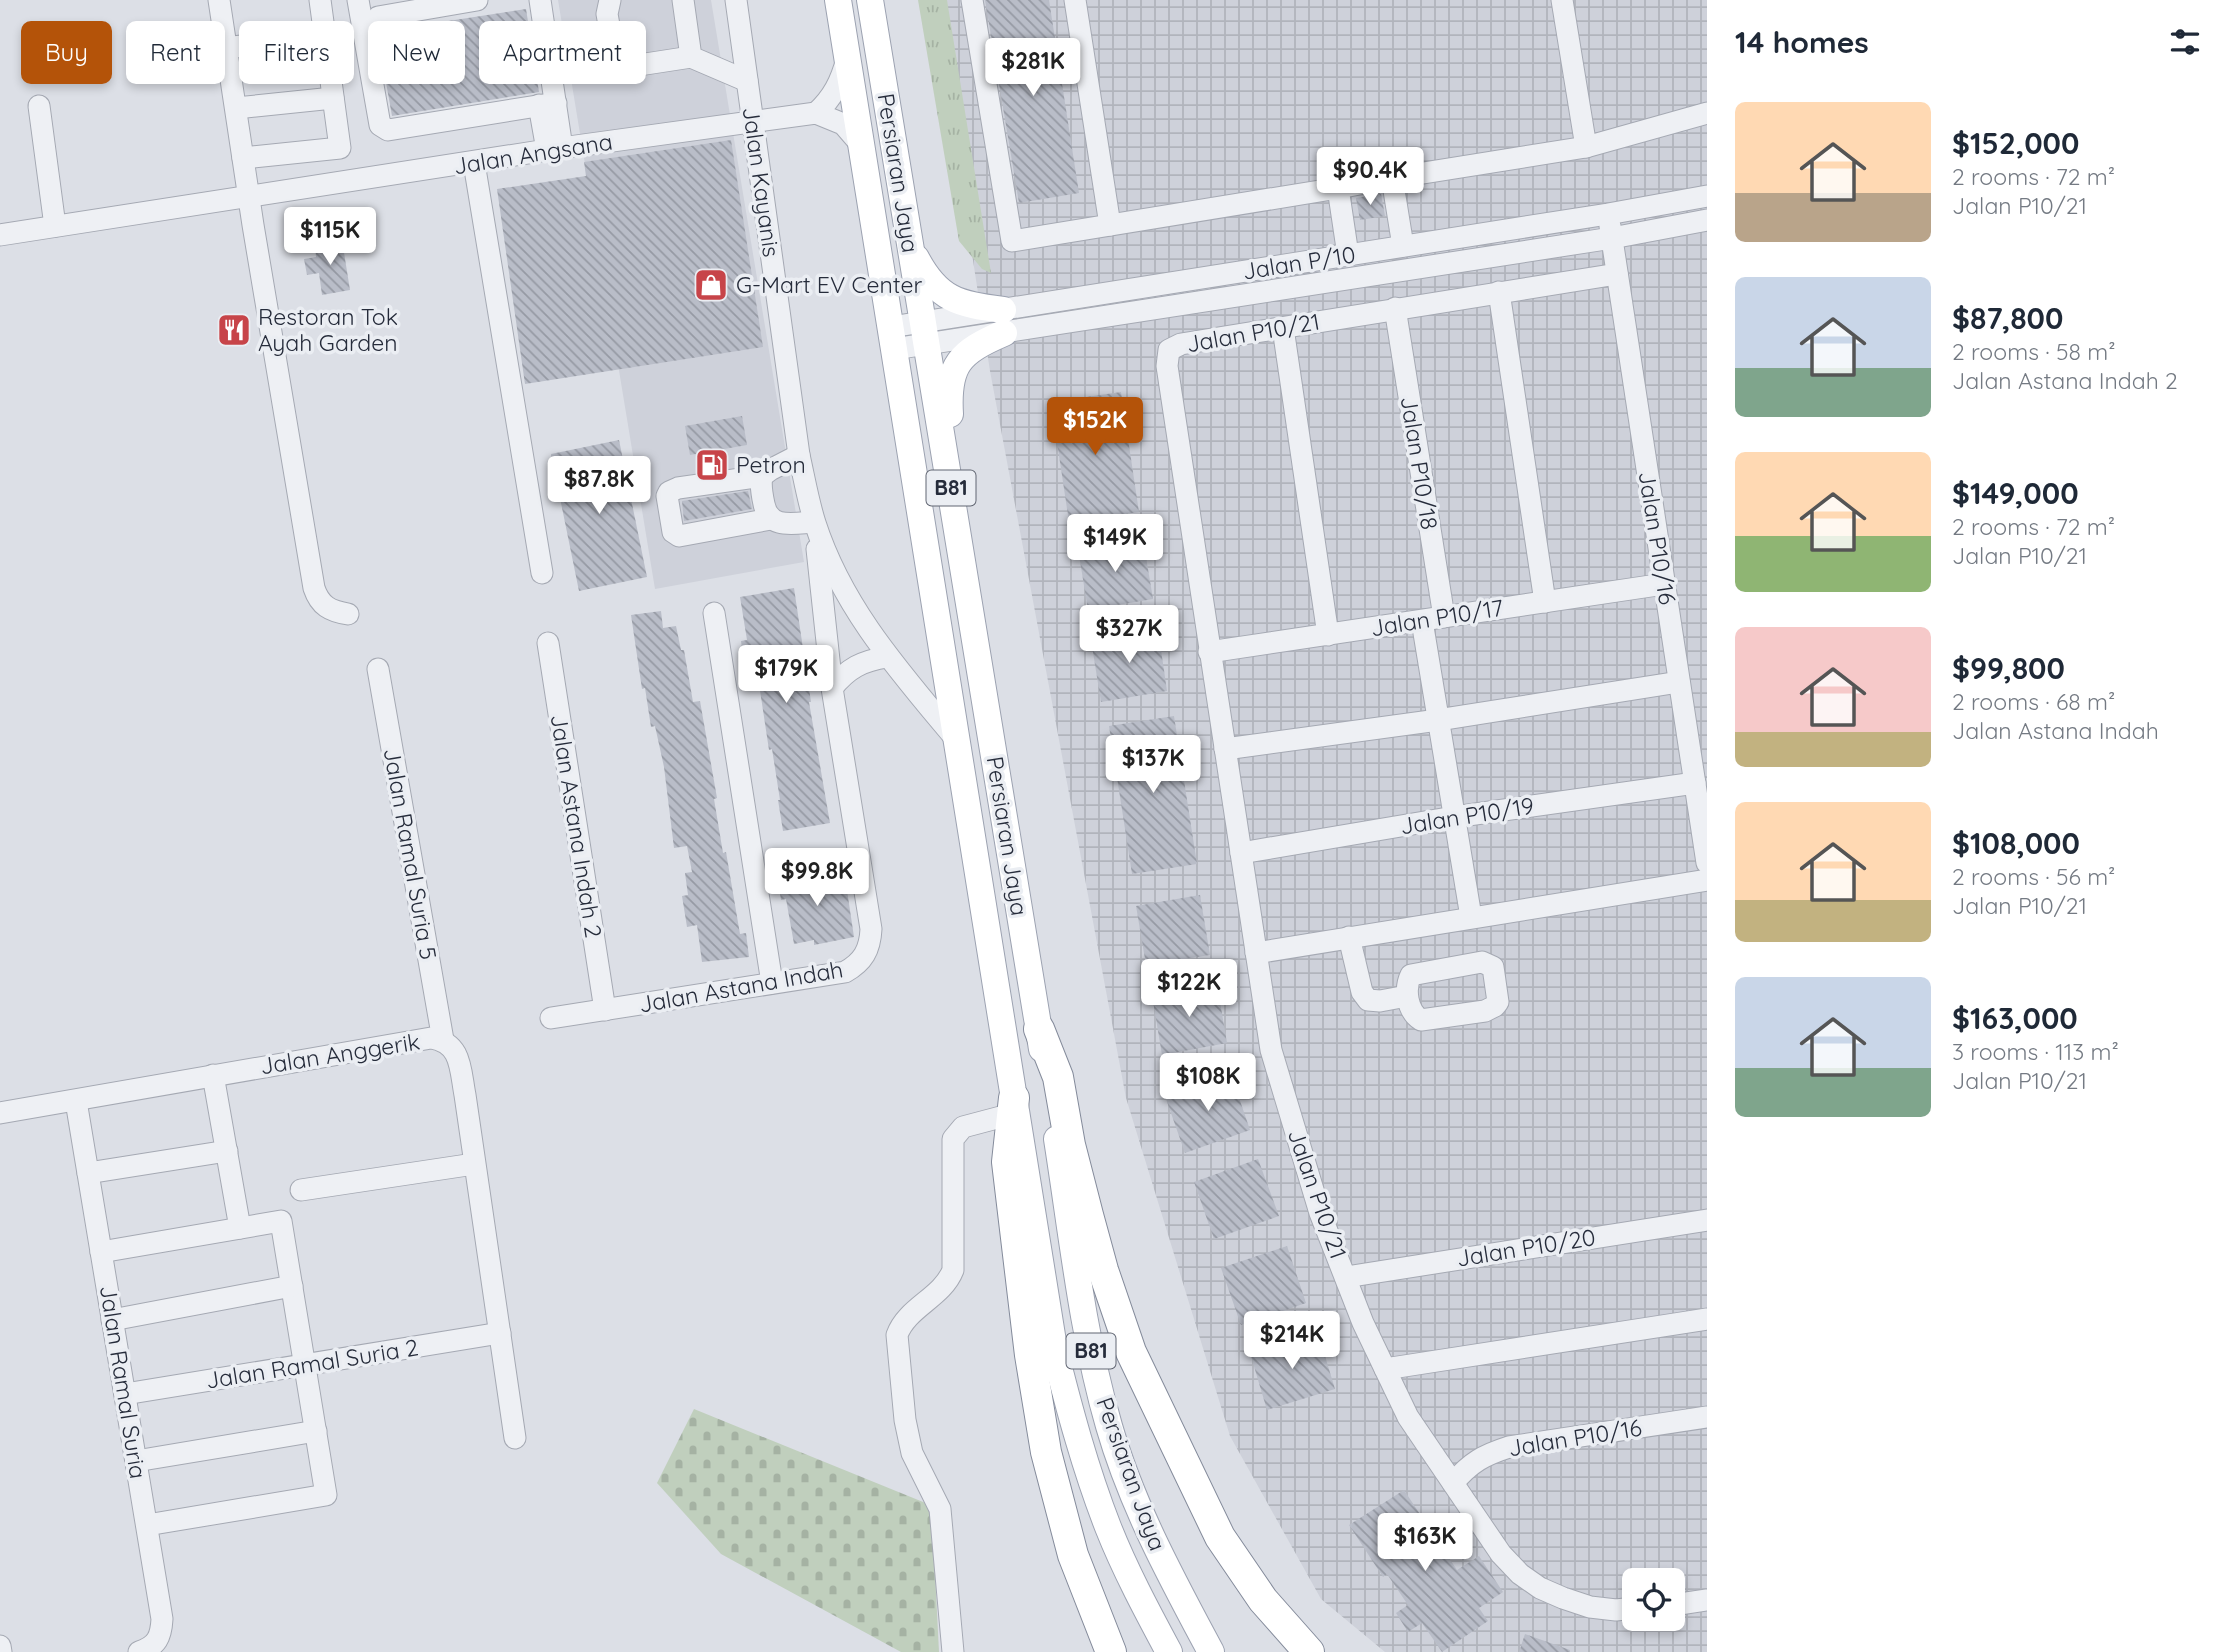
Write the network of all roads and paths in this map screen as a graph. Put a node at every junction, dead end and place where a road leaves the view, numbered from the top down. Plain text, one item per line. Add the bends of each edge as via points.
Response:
1 (219, 0) edge
2 (320, 0) edge
3 (358, 0) edge
4 (477, 0) edge
5 (540, 0) edge
6 (610, 0) edge
7 (683, 0) edge
8 (736, 0) edge
9 (838, 0) edge
10 (870, 0) edge
11 (972, 0) edge
12 (1075, 0) edge
13 (1562, 0) edge
14 (378, 17) dead end
15 (323, 21) edge
16 (239, 46) edge
17 (226, 48) junction
18 (691, 57) junction
19 (847, 59) junction
20 (747, 81) junction
21 (331, 84) edge
22 (333, 98) junction
23 (547, 104) junction
24 (38, 106) dead end
25 (236, 108) junction
26 (816, 113) junction
27 (1707, 113) edge
28 (753, 122) junction
29 (862, 147) junction
30 (1586, 147) junction
31 (554, 149) junction
32 (474, 163) junction
33 (244, 164) junction
34 (1392, 178) junction
35 (1338, 188) junction
36 (285, 191) junction
37 (249, 196) junction
38 (1707, 196) edge
39 (215, 202) junction
40 (1608, 214) junction
41 (1707, 220) edge
42 (253, 225) junction
43 (1110, 225) junction
44 (55, 226) junction
45 (0, 235) edge
46 (907, 237) junction
47 (1612, 238) junction
48 (1403, 246) junction
49 (1349, 255) junction
50 (1617, 274) junction
51 (1499, 292) junction
52 (1395, 308) junction
53 (1004, 321) junction
54 (1283, 328) junction
55 (924, 333) junction
56 (892, 338) junction
57 (799, 455) junction
58 (762, 476) junction
59 (771, 519) junction
60 (814, 522) junction
61 (964, 561) junction
62 (542, 573) dead end
63 (1664, 584) junction
64 (1545, 602) junction
65 (714, 613) dead end
66 (348, 614) dead end
67 (1444, 617) junction
68 (1422, 621) junction
69 (1328, 635) junction
70 (548, 643) dead end
71 (1209, 652) junction
72 (887, 657) junction
73 (378, 669) dead end
74 (1679, 682) junction
75 (832, 688) junction
76 (1438, 720) junction
77 (955, 737) junction
78 (1225, 749) junction
79 (1695, 783) junction
80 (1454, 817) junction
81 (1241, 853) junction
82 (1707, 863) edge
83 (1707, 880) edge
84 (1471, 917) junction
85 (1349, 937) junction
86 (1256, 953) junction
87 (772, 983) junction
88 (1407, 996) dead end
89 (605, 1010) junction
90 (551, 1018) dead end
91 (1039, 1029) junction
92 (443, 1040) junction
93 (213, 1075) junction
94 (76, 1101) junction
95 (1013, 1106) junction
96 (0, 1113) edge
97 (227, 1151) junction
98 (474, 1164) junction
99 (88, 1173) junction
100 (301, 1190) dead end
101 (1707, 1220) edge
102 (240, 1228) junction
103 (101, 1252) junction
104 (1346, 1277) junction
105 (292, 1286) junction
106 (1707, 1319) edge
107 (112, 1320) junction
108 (500, 1334) junction
109 (305, 1365) junction
110 (1385, 1369) junction
111 (125, 1395) junction
112 (1707, 1417) edge
113 (316, 1431) junction
114 (515, 1438) dead end
115 (136, 1461) junction
116 (1453, 1483) junction
117 (147, 1525) junction
118 (1707, 1600) edge
119 (1685, 1603) edge
120 (1622, 1609) edge
121 (0, 1646) edge
122 (1, 1652) edge
123 (139, 1652) edge
124 (953, 1652) edge
125 (1111, 1652) edge
126 (1168, 1652) edge
127 (1211, 1652) edge
128 (1309, 1652) edge

1 - 17 street
2 - 15 street
3 - 23 street via 383,128
4 - 14 street
5 - 23 street
6 - 18 street via 607,14 616,64 626,67
7 - 18 street
8 - 20 street, Jalan Kayanis
9 - 19 main road, Persiaran Jaya / B81
10 - 46 main road, Persiaran Jaya / B81
11 - 43 street via 1012,241
12 - 43 street
13 - 30 street
16 - 17 street
17 - 25 street
18 - 20 street
19 - 26 street via 832,96
19 - 29 main road, Persiaran Jaya / B81
20 - 28 street, Jalan Kayanis
21 - 22 street
22 - 25 street
22 - 33 street via 340,148
23 - 31 street
24 - 44 street
25 - 33 street
26 - 28 street, Jalan Angsana
26 - 29 street via 843,124
27 - 30 street
28 - 31 street, Jalan Angsana
28 - 57 street, Jalan Kayanis
29 - 56 main road, Persiaran Jaya / B81
30 - 34 street
31 - 32 street, Jalan Angsana
32 - 36 street, Jalan Angsana
32 - 62 street
33 - 36 street
33 - 37 street
33 - 39 street
34 - 35 street
34 - 48 street
35 - 43 street
35 - 49 street
36 - 37 street, Jalan Angsana
36 - 42 street
37 - 39 street, Jalan Angsana
37 - 42 street
38 - 40 street, Jalan P/10
39 - 42 street
39 - 44 street, Jalan Angsana
40 - 47 street, Jalan P10/16
40 - 48 street, Jalan P/10
41 - 47 street, Jalan P/10
42 - 66 street via 314,588 326,608
44 - 45 street, Jalan Angsana
46 - 53 main road via 923,271 941,293
46 - 55 main road, Persiaran Jaya / B81
47 - 50 street, Jalan P10/16
47 - 53 street, Jalan P/10
48 - 49 street, Jalan P/10
49 - 53 street, Jalan P/10
50 - 51 street, Jalan P10/21
50 - 63 street, Jalan P10/16
51 - 52 street, Jalan P10/21
51 - 64 street
52 - 54 street, Jalan P10/21
52 - 67 street, Jalan P10/18
53 - 55 street, Jalan P/10
53 - 61 main road via 965,352 949,388
54 - 69 street
54 - 71 street, Jalan P10/21 via 1181,344 1170,350 1167,366
55 - 56 street, Jalan P/10
55 - 61 main road, Persiaran Jaya / B81
56 - 77 main road, Persiaran Jaya / B81
57 - 58 street
57 - 60 street, Jalan Kayanis
58 - 59 street via 762,498
58 - 59 street via 673,490 667,496 673,533 679,536
59 - 60 street
60 - 72 street, Jalan Kayanis via 848,598
60 - 75 street, Jalan Astana Indah
61 - 91 main road, Persiaran Jaya / B81
63 - 64 street, Jalan P10/17
63 - 74 street, Jalan P10/16
64 - 67 street, Jalan P10/17
65 - 87 street
67 - 68 street, Jalan P10/17
68 - 69 street, Jalan P10/17
68 - 76 street
69 - 71 street, Jalan P10/17
70 - 89 street, Jalan Astana Indah 2
71 - 78 street, Jalan P10/21
72 - 75 street via 853,666
72 - 77 street, Jalan Kayanis
73 - 92 street, Jalan Ramal Suria 5
74 - 76 street
74 - 79 street, Jalan P10/16
75 - 87 street, Jalan Astana Indah via 870,940 860,962 845,972
76 - 78 street
76 - 80 street
77 - 95 main road, Persiaran Jaya / B81
78 - 81 street, Jalan P10/21
79 - 80 street, Jalan P10/19
79 - 82 street, Jalan P10/16
80 - 81 street, Jalan P10/19
80 - 84 street
81 - 86 street, Jalan P10/21
83 - 84 street
84 - 85 street
85 - 86 street
85 - 88 street via 1368,1000
86 - 104 street, Jalan P10/21 via 1271,1051 1320,1213
87 - 89 street, Jalan Astana Indah
89 - 90 street, Jalan Astana Indah
91 - 127 main road, Persiaran Jaya / B81 via 1088,1342 1109,1427 1144,1522
91 - 128 highway via 1058,1077 1088,1215 1131,1352 1220,1537 1263,1600
92 - 93 street, Jalan Anggerik via 431,1038
92 - 98 street, Jalan Anggerik via 457,1057
93 - 94 street, Jalan Anggerik
93 - 97 street
94 - 96 street, Jalan Anggerik
94 - 99 street, Jalan Ramal Suria
95 - 124 street via 963,1128 953,1139 953,1270 948,1284 900,1324 897,1335 912,1453 940,1508
95 - 125 highway via 1007,1162 1045,1452 1073,1555
95 - 126 main road, Persiaran Jaya / B81 via 1054,1348 1075,1433 1108,1528
97 - 99 street
97 - 102 street
98 - 100 street
98 - 108 street, Jalan Anggerik
99 - 103 street, Jalan Ramal Suria
101 - 104 street, Jalan P10/20
102 - 103 street
102 - 105 street via 281,1221
103 - 107 street, Jalan Ramal Suria
104 - 110 street, Jalan P10/21
105 - 107 street
105 - 109 street
106 - 110 street
107 - 111 street, Jalan Ramal Suria
108 - 109 street, Jalan Ramal Suria 2
108 - 114 street, Jalan Anggerik
109 - 111 street, Jalan Ramal Suria 2
109 - 113 street
110 - 116 street, Jalan P10/21 via 1408,1417
111 - 115 street, Jalan Ramal Suria
112 - 116 street, Jalan P10/16 via 1509,1447 1469,1465
113 - 115 street
113 - 117 street via 326,1495
115 - 117 street, Jalan Ramal Suria
116 - 120 street, Jalan P10/21 via 1520,1574 1540,1588 1590,1607
117 - 123 street, Jalan Ramal Suria via 161,1637
118 - 119 street
121 - 122 street

